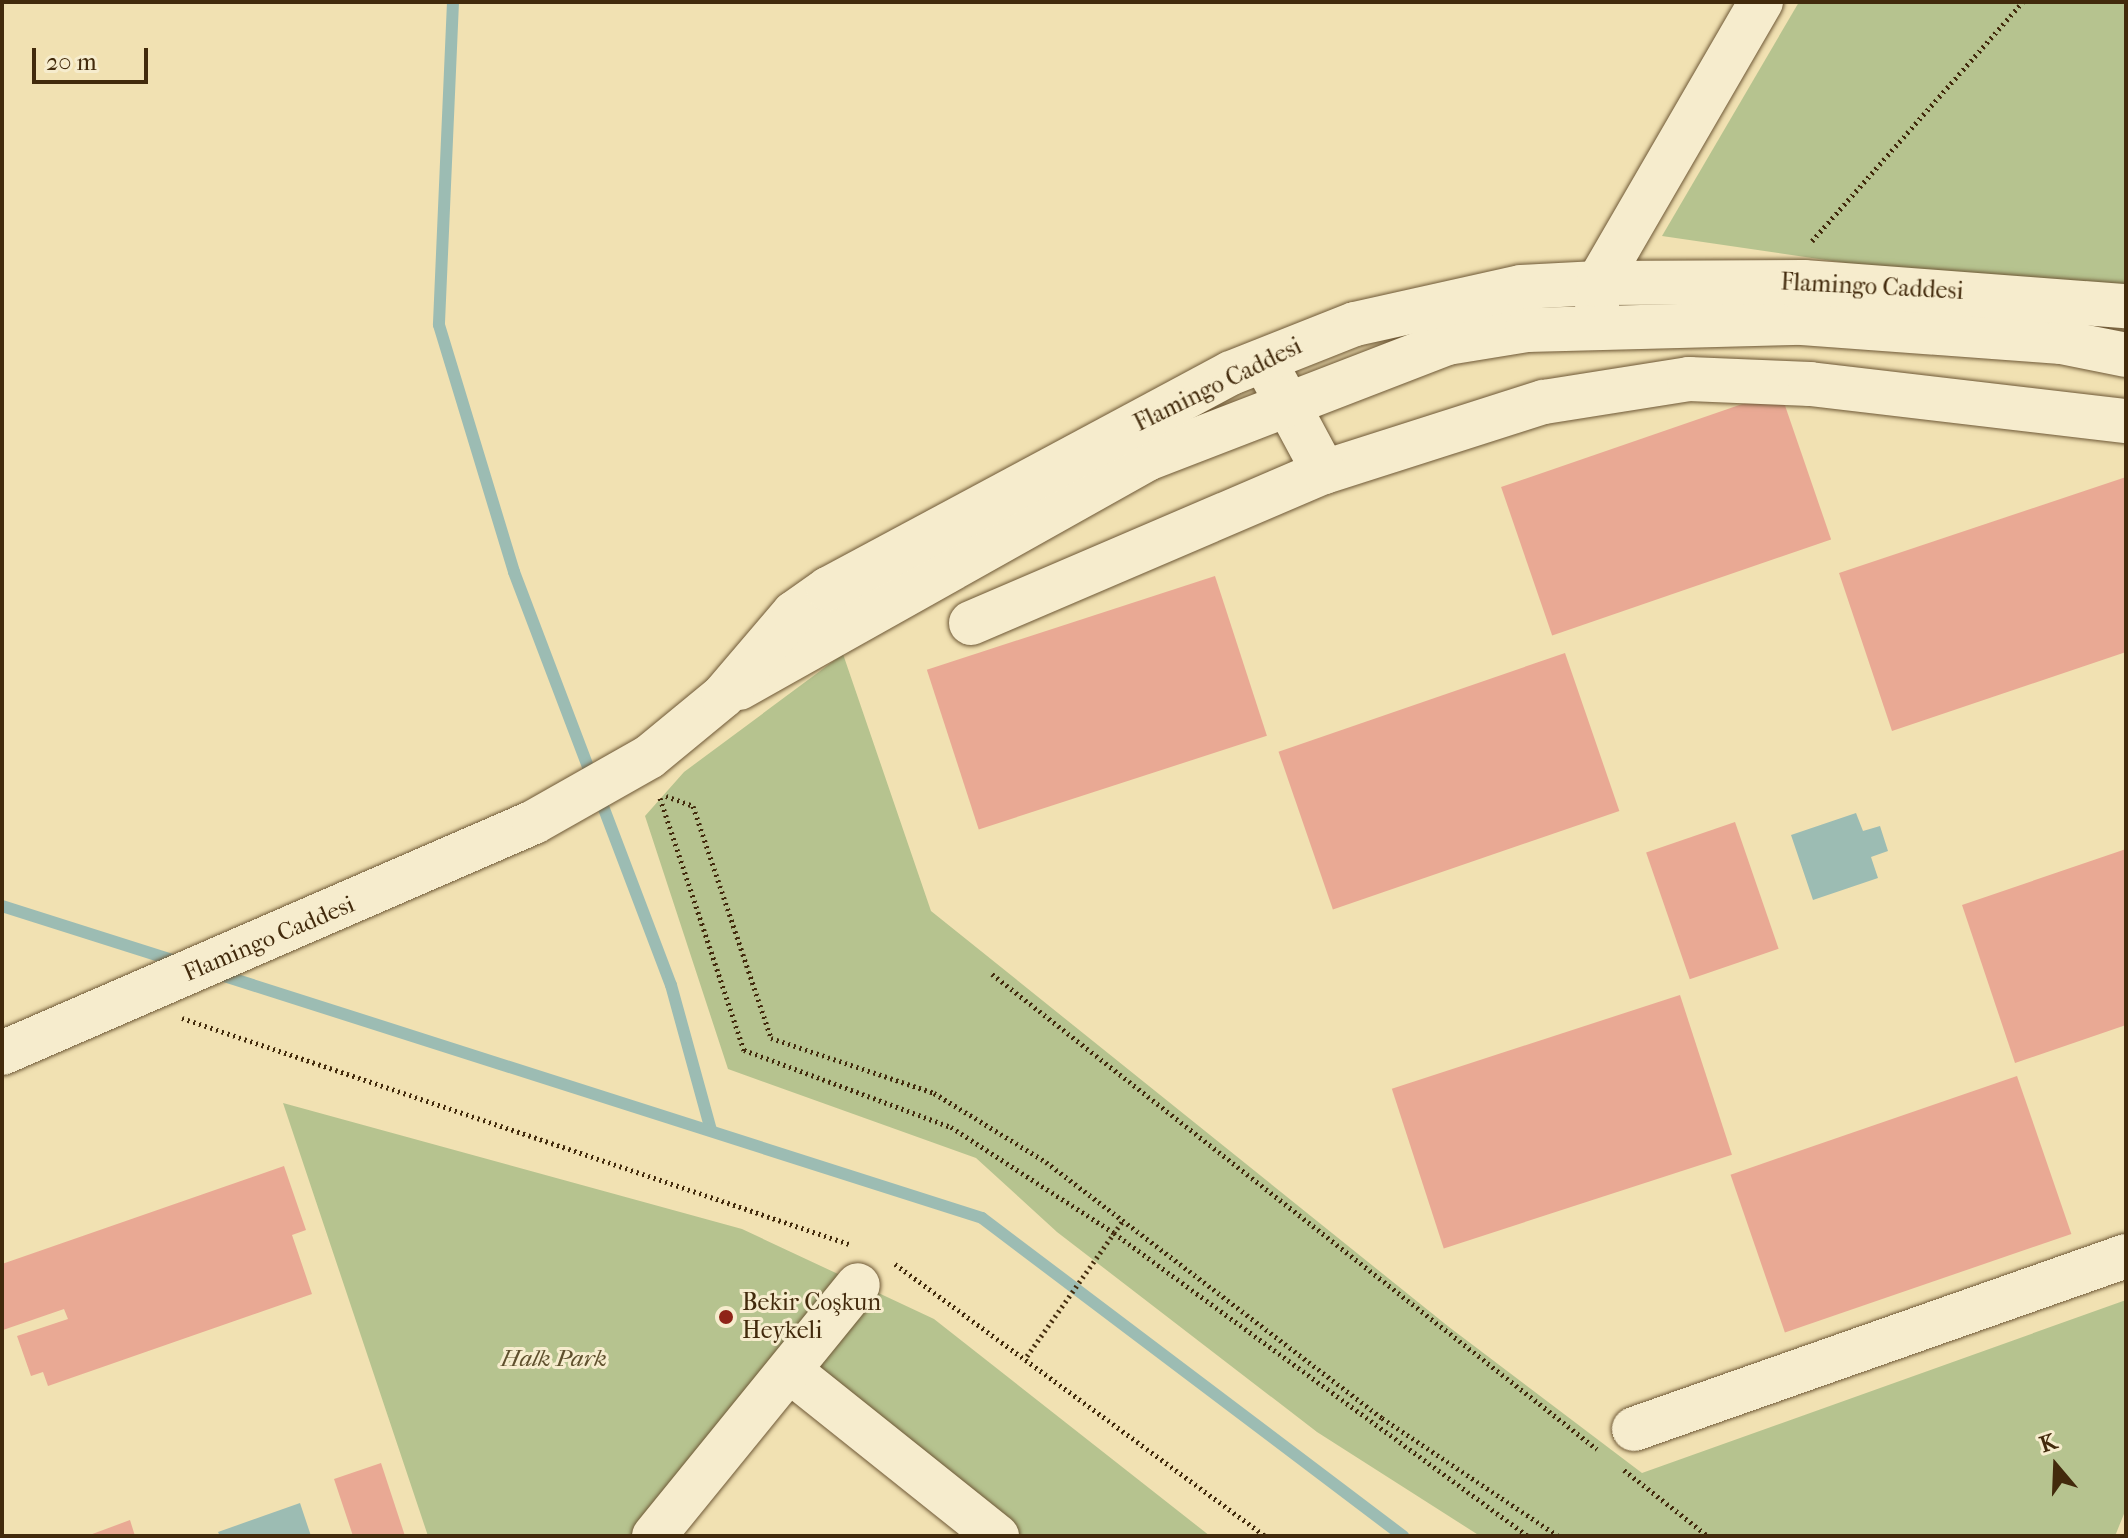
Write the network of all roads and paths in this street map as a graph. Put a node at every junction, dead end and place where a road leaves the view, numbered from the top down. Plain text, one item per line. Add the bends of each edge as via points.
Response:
1 (1761, 2) edge
2 (2023, 2) edge
3 (1804, 282) junction
4 (1598, 283) junction
5 (2126, 306) edge
6 (1595, 328) junction
7 (2126, 355) edge
8 (1265, 358) junction
9 (1283, 403) junction
10 (2126, 421) edge
11 (1324, 472) junction
12 (971, 623) dead end
13 (723, 696) junction
14 (654, 775) junction
15 (992, 974) dead end
16 (155, 987) junction
17 (2, 1053) edge
18 (1124, 1219) junction
19 (1114, 1233) junction
20 (2126, 1256) edge
21 (867, 1263) junction
22 (1027, 1356) junction
23 (790, 1371) junction
24 (1618, 1449) junction
25 (654, 1536) edge
26 (997, 1536) edge
27 (1265, 1536) edge
28 (1528, 1536) edge
29 (1558, 1536) edge
30 (1708, 1536) edge

1 - 4 street
2 - 3 path via 1809,244
3 - 4 street, Flamingo Caddesi
3 - 5 street, Flamingo Caddesi
4 - 6 street
4 - 8 street, Flamingo Caddesi via 1521,287 1413,307
6 - 7 street, Flamingo Caddesi via 1802,323 2061,342
6 - 9 street, Flamingo Caddesi via 1447,343
8 - 9 street
8 - 13 street, Flamingo Caddesi via 828,589 794,613
9 - 11 street
9 - 13 street, Flamingo Caddesi via 1147,459
10 - 11 street via 1810,384 1689,379 1544,402
11 - 12 street
13 - 14 street, Flamingo Caddesi
14 - 16 street, Flamingo Caddesi
14 - 18 path via 693,806 771,1038 934,1093
14 - 19 path via 744,1050 951,1127
15 - 24 path
16 - 17 street, Flamingo Caddesi
16 - 21 path via 185,1023
18 - 19 path, bridge
18 - 29 path via 1382,1418
19 - 22 path, bridge
19 - 28 path
20 - 24 street
21 - 22 path
21 - 23 street
22 - 27 path
23 - 25 street
23 - 26 street
24 - 30 path

